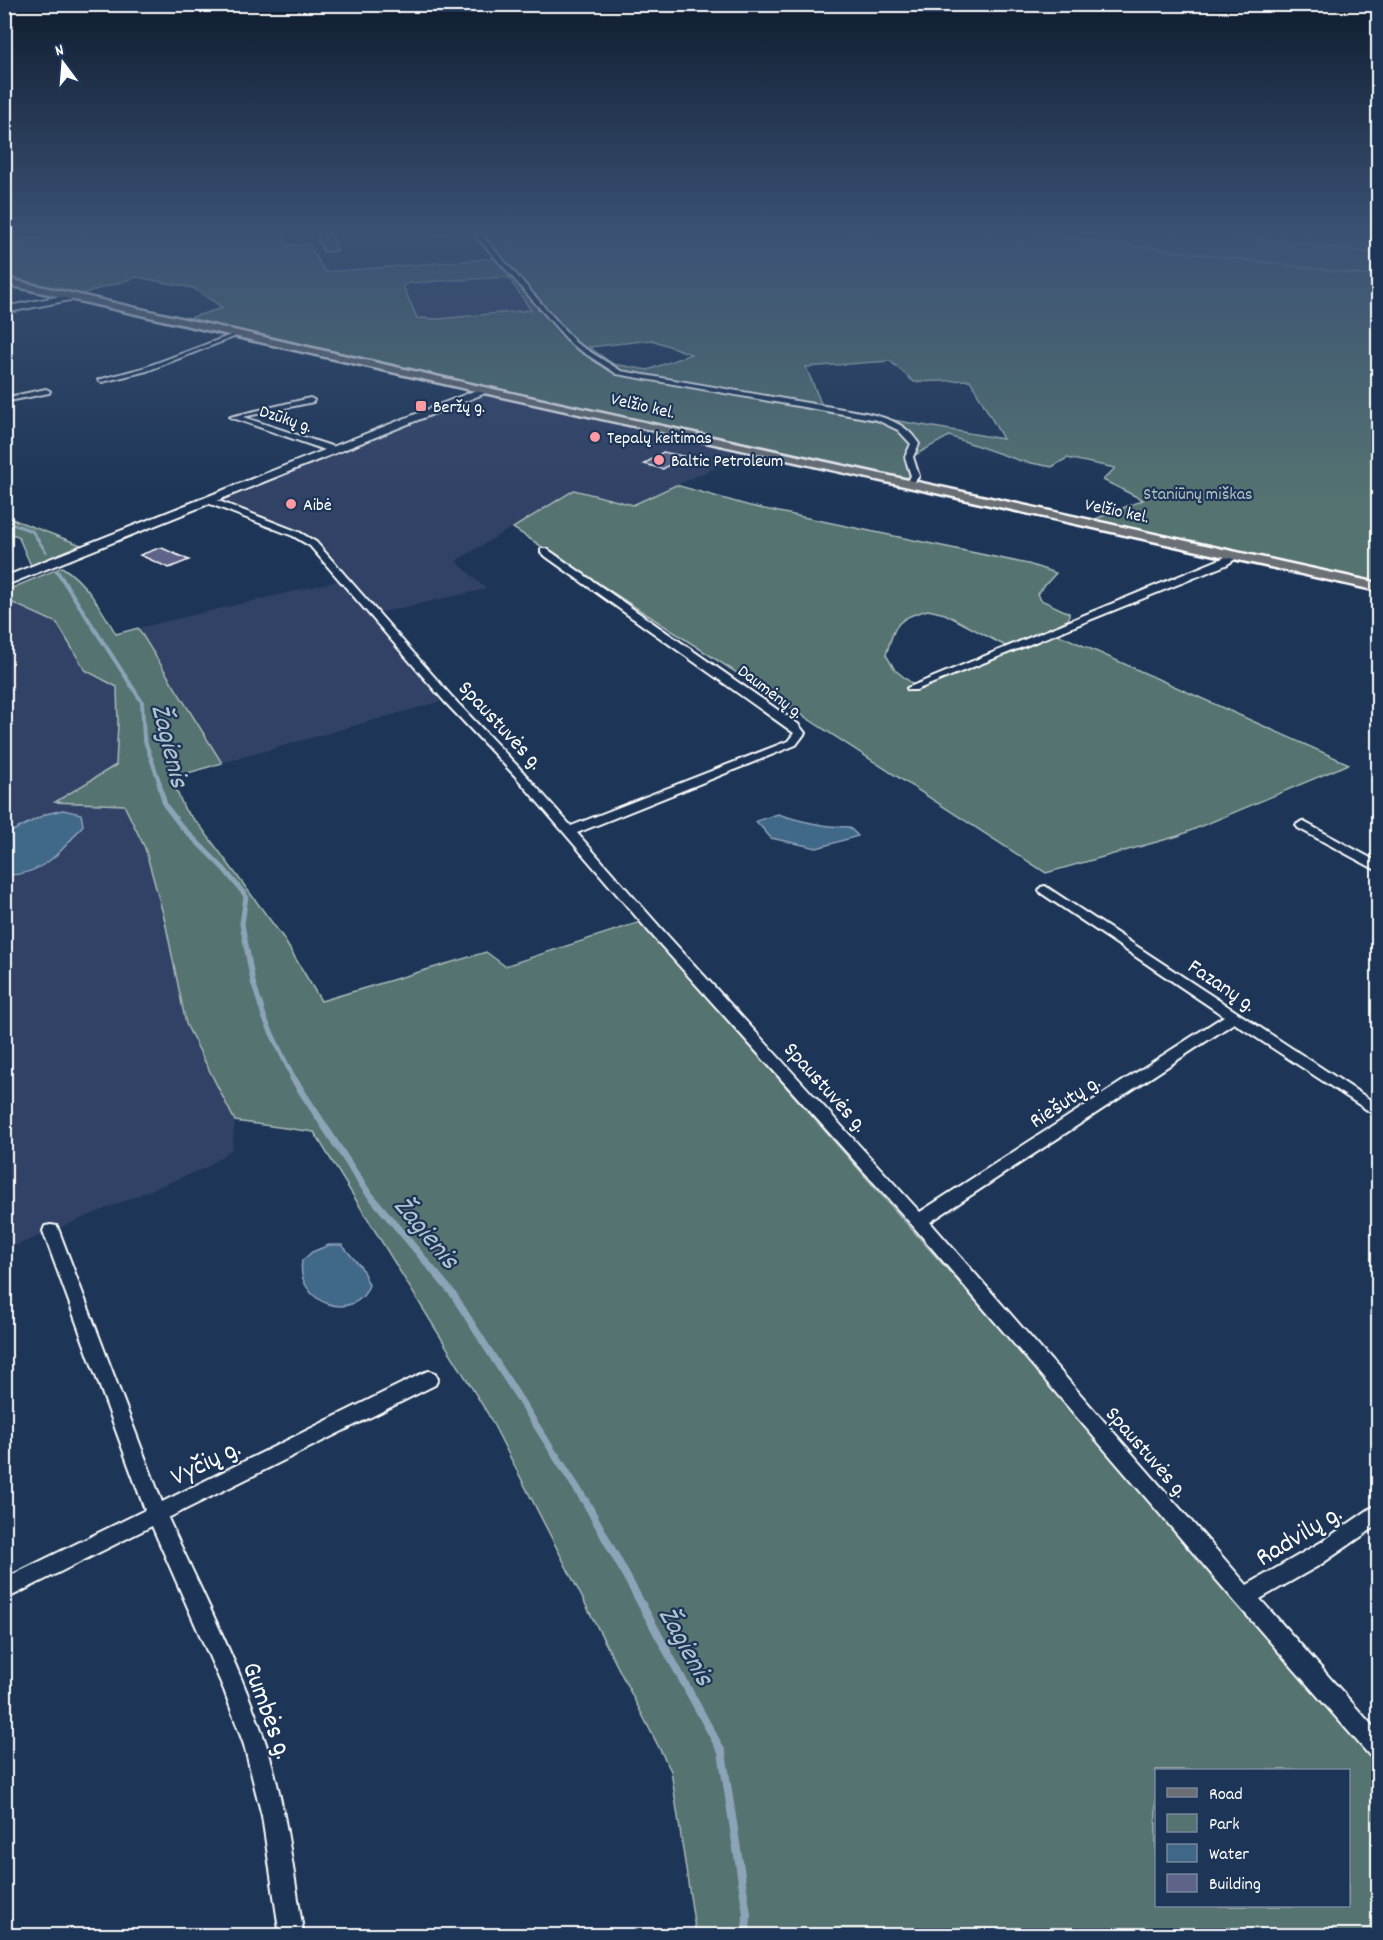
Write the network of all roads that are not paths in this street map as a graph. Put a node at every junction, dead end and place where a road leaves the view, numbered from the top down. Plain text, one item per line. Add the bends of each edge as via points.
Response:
1 (187, 322) edge
2 (554, 322) edge
3 (241, 333) junction
4 (102, 380) dead end
5 (484, 390) junction
6 (46, 391) dead end
7 (4, 400) edge
8 (310, 400) dead end
9 (334, 450) junction
10 (908, 484) junction
11 (208, 500) junction
12 (544, 551) dead end
13 (1235, 556) junction
14 (4, 582) edge
15 (1378, 587) edge
16 (912, 688) dead end
17 (1302, 825) dead end
18 (568, 832) junction
19 (1378, 867) edge
20 (1045, 890) dead end
21 (1233, 1017) junction
22 (1378, 1112) edge
23 (919, 1221) junction
24 (51, 1231) dead end
25 (429, 1380) dead end
26 (1378, 1514) edge
27 (157, 1515) junction
28 (4, 1590) edge
29 (1244, 1597) junction
30 (1378, 1748) edge
31 (292, 1935) edge

1 - 3 main road, Velžio kel.
2 - 10 street via 574,344 619,373 866,415 892,423 915,444 909,457 915,476
3 - 4 street via 145,370
3 - 5 main road, Velžio kel.
5 - 9 main road
5 - 10 main road, Velžio kel.
6 - 7 street
8 - 9 street, Dzūkų g. via 234,417
9 - 11 main road
10 - 13 main road, Velžio kel.
11 - 14 main road
11 - 18 street, Spaustuvės g. via 314,544
12 - 18 street, Daumėnų g. via 800,733 792,743
13 - 15 main road, Velžio kel.
13 - 16 street
17 - 19 street
18 - 23 street, Spaustuvės g.
20 - 21 street, Fazanų g.
21 - 22 street, Fazanų g.
21 - 23 street, Riešutų g.
23 - 29 street, Spaustuvės g.
24 - 27 street, Gumbės g.
25 - 27 street, Vyčių g.
26 - 29 street, Radvilų g. via 1307,1564
27 - 28 street, Vyčių g.
27 - 31 street, Gumbės g. via 234,1688 255,1745 273,1816
29 - 30 street, Spaustuvės g.

